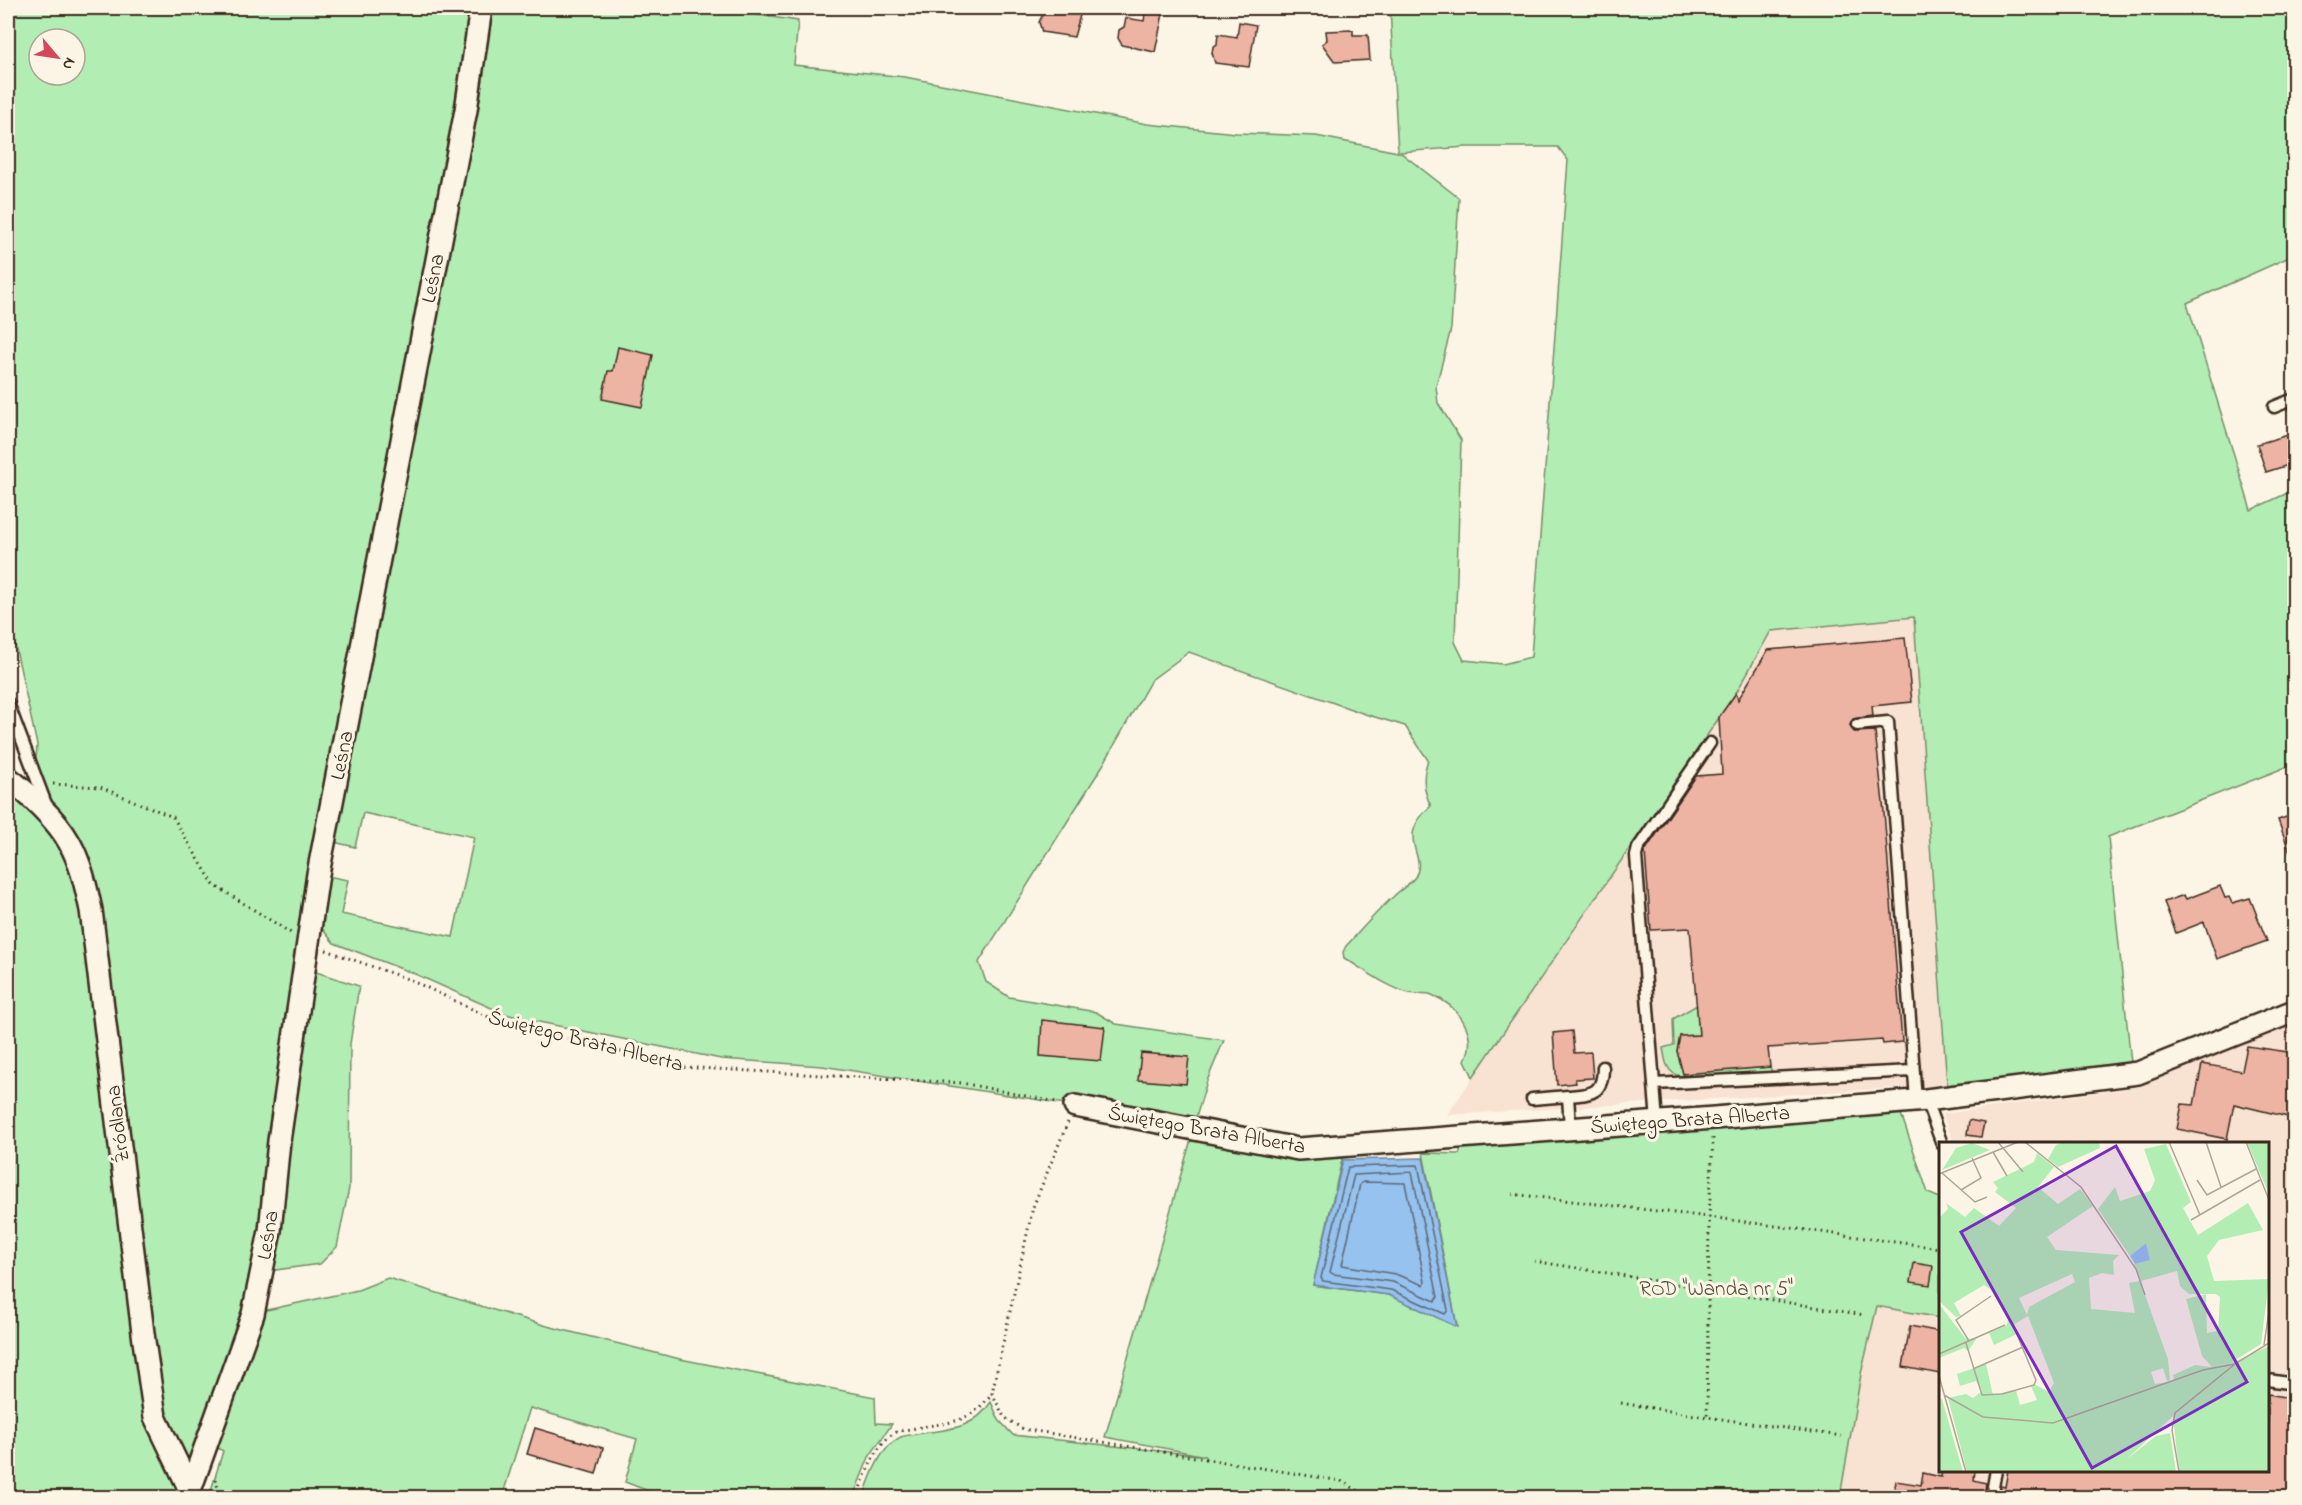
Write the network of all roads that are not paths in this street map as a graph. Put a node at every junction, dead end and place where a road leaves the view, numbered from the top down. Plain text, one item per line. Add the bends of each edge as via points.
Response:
1 (481, 8) edge
2 (2295, 399) edge
3 (2274, 407) dead end
4 (8, 703) edge
5 (1857, 725) dead end
6 (1710, 743) dead end
7 (8, 778) edge
8 (54, 823) junction
9 (2295, 1011) edge
10 (1603, 1067) dead end
11 (1913, 1071) junction
12 (1654, 1084) junction
13 (1568, 1096) junction
14 (1532, 1099) dead end
15 (1921, 1100) junction
16 (1075, 1106) road end
17 (1657, 1122) junction
18 (1570, 1128) junction
19 (1942, 1142) edge
20 (2269, 1380) edge
21 (2295, 1384) edge
22 (1996, 1472) edge
23 (190, 1494) edge
24 (1991, 1497) edge

1 - 23 street, Leśna via 466,110 318,874 270,1231 253,1314
2 - 3 lane
4 - 8 lane
5 - 11 lane via 1888,722
6 - 12 lane via 1636,856
7 - 8 street, Źródlana via 27,792
8 - 23 street, Źródlana via 69,841 91,910 155,1417
9 - 15 street, Świętego Brata Alberta via 2138,1073
10 - 13 lane via 1602,1081 1595,1091
11 - 12 lane
11 - 15 lane
12 - 17 lane
13 - 14 lane
13 - 18 lane
15 - 17 street, Świętego Brata Alberta
15 - 19 lane
16 - 18 street, Świętego Brata Alberta via 1298,1149
17 - 18 street, Świętego Brata Alberta
20 - 21 lane
22 - 24 lane

